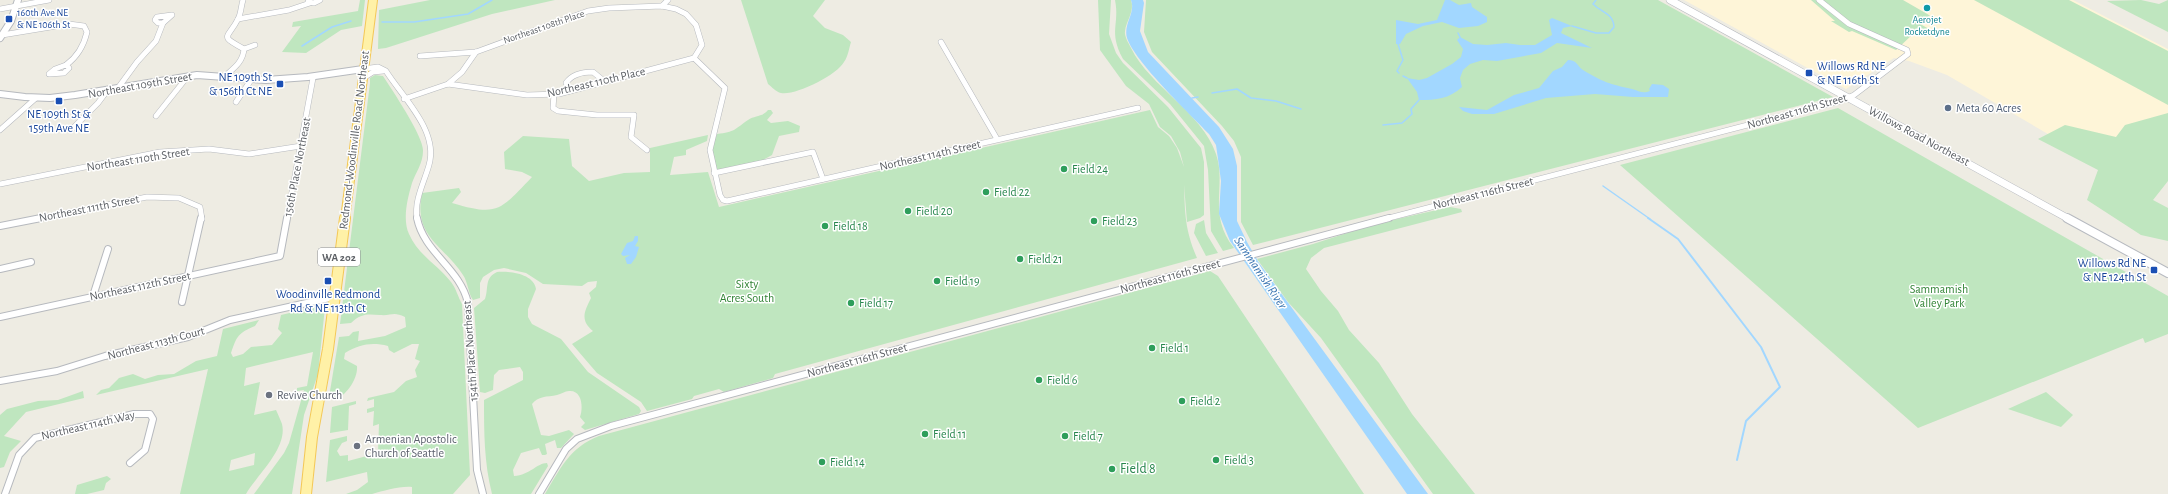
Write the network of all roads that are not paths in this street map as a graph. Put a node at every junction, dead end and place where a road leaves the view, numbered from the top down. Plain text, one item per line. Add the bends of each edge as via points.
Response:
1 (49, 0) edge
2 (243, 0) edge
3 (320, 0) edge
4 (372, 0) edge
5 (668, 0) edge
6 (1670, 0) edge
7 (1819, 0) edge
8 (310, 2) edge
9 (17, 3) edge
10 (662, 6) junction
11 (0, 9) edge
12 (238, 19) junction
13 (162, 23) dead end
14 (1, 36) edge
15 (941, 42) dead end
16 (255, 45) dead end
17 (244, 49) junction
18 (476, 52) junction
19 (420, 56) dead end
20 (694, 58) junction
21 (66, 64) dead end
22 (363, 69) junction
23 (386, 71) junction
24 (188, 76) junction
25 (225, 76) junction
26 (313, 78) junction
27 (251, 80) junction
28 (362, 80) junction
29 (604, 81) junction
30 (448, 84) junction
31 (118, 88) junction
32 (106, 91) junction
33 (570, 91) junction
34 (0, 94) edge
35 (554, 94) junction
36 (36, 98) junction
37 (1848, 98) junction
38 (404, 99) junction
39 (236, 102) dead end
40 (1138, 108) dead end
41 (156, 116) dead end
42 (0, 130) edge
43 (71, 130) dead end
44 (997, 139) junction
45 (301, 146) junction
46 (647, 150) dead end
47 (714, 173) junction
48 (823, 179) junction
49 (0, 184) edge
50 (0, 226) edge
51 (108, 249) dead end
52 (280, 256) joint
53 (31, 262) dead end
54 (0, 269) edge
55 (2168, 273) edge
56 (190, 275) junction
57 (93, 296) junction
58 (334, 297) junction
59 (182, 302) dead end
60 (0, 317) edge
61 (0, 381) edge
62 (130, 463) dead end
63 (5, 494) edge
64 (306, 494) edge
65 (483, 494) edge
66 (538, 494) edge

1 - 9 street
2 - 12 street
3 - 8 street
4 - 22 main road, Redmond-Woodinville Road Northeast / WA 202
5 - 10 street
6 - 37 main road, Willows Road Northeast
7 - 37 street, Northeast 116th Street via 1849,24 1907,50 1908,54
8 - 12 street via 288,10
9 - 11 street
9 - 14 street
10 - 18 street, Northeast 108th Place via 596,10
10 - 20 street via 686,14 696,25 702,45
12 - 17 street via 227,33 227,37 229,41
13 - 31 street via 156,41
14 - 21 street via 69,24 84,26 87,32 85,39
15 - 44 street
16 - 17 street
17 - 25 street via 240,62
18 - 19 street
18 - 30 street via 462,72
20 - 29 street, Northeast 110th Place
20 - 47 street via 724,85 726,91 716,119 710,150
22 - 23 street via 378,67
22 - 26 street, Northeast 109th Street
22 - 28 main road, Redmond-Woodinville Road Northeast / WA 202
23 - 28 street via 372,72
23 - 38 street, 154th Place Northeast
24 - 25 street, Northeast 109th Street
24 - 31 street, Northeast 109th Street
24 - 41 street
25 - 27 street, Northeast 109th Street
26 - 27 street, Northeast 109th Street
26 - 45 street, 156th Place Northeast
27 - 39 street
28 - 58 main road, Redmond-Woodinville Road Northeast / WA 202
29 - 33 street, Northeast 110th Place
29 - 33 street via 593,72 582,73 567,80
30 - 35 street, Northeast 110th Place via 527,95
30 - 38 street, Northeast 110th Place
31 - 32 street, Northeast 109th Street
32 - 36 street, Northeast 109th Street
32 - 43 street via 98,103
33 - 35 street, Northeast 110th Place
34 - 36 street, Northeast 109th Street
35 - 46 street via 553,108 558,110 597,115 634,115 631,137
36 - 42 street
37 - 55 main road, Willows Road Northeast
37 - 66 street, Northeast 116th Street via 1218,262 590,432 566,449
38 - 65 street, 154th Place Northeast via 426,131 430,144 431,158 417,199 416,218 419,230 423,239 458,278 466,292 469,307 477,470
40 - 44 street, Northeast 114th Street
44 - 48 street, Northeast 114th Street
45 - 49 street, Northeast 110th Street via 249,154 209,149 160,152
45 - 52 street, 156th Place Northeast
47 - 48 street via 813,152
47 - 48 street, Northeast 114th Street via 723,200
50 - 56 street, Northeast 111th Street via 147,197 179,198 200,207 202,216
51 - 57 street
52 - 56 street, Northeast 112th Street
53 - 54 street
56 - 57 street, Northeast 112th Street
56 - 59 street
57 - 60 street, Northeast 112th Street
58 - 61 street, Northeast 113th Court via 230,320 188,337 105,356 58,371
58 - 64 main road, Redmond-Woodinville Road Northeast / WA 202 via 326,363 310,448
62 - 63 street, Northeast 114th Way via 145,450 153,419 149,414 134,414 62,430 28,442 18,454

